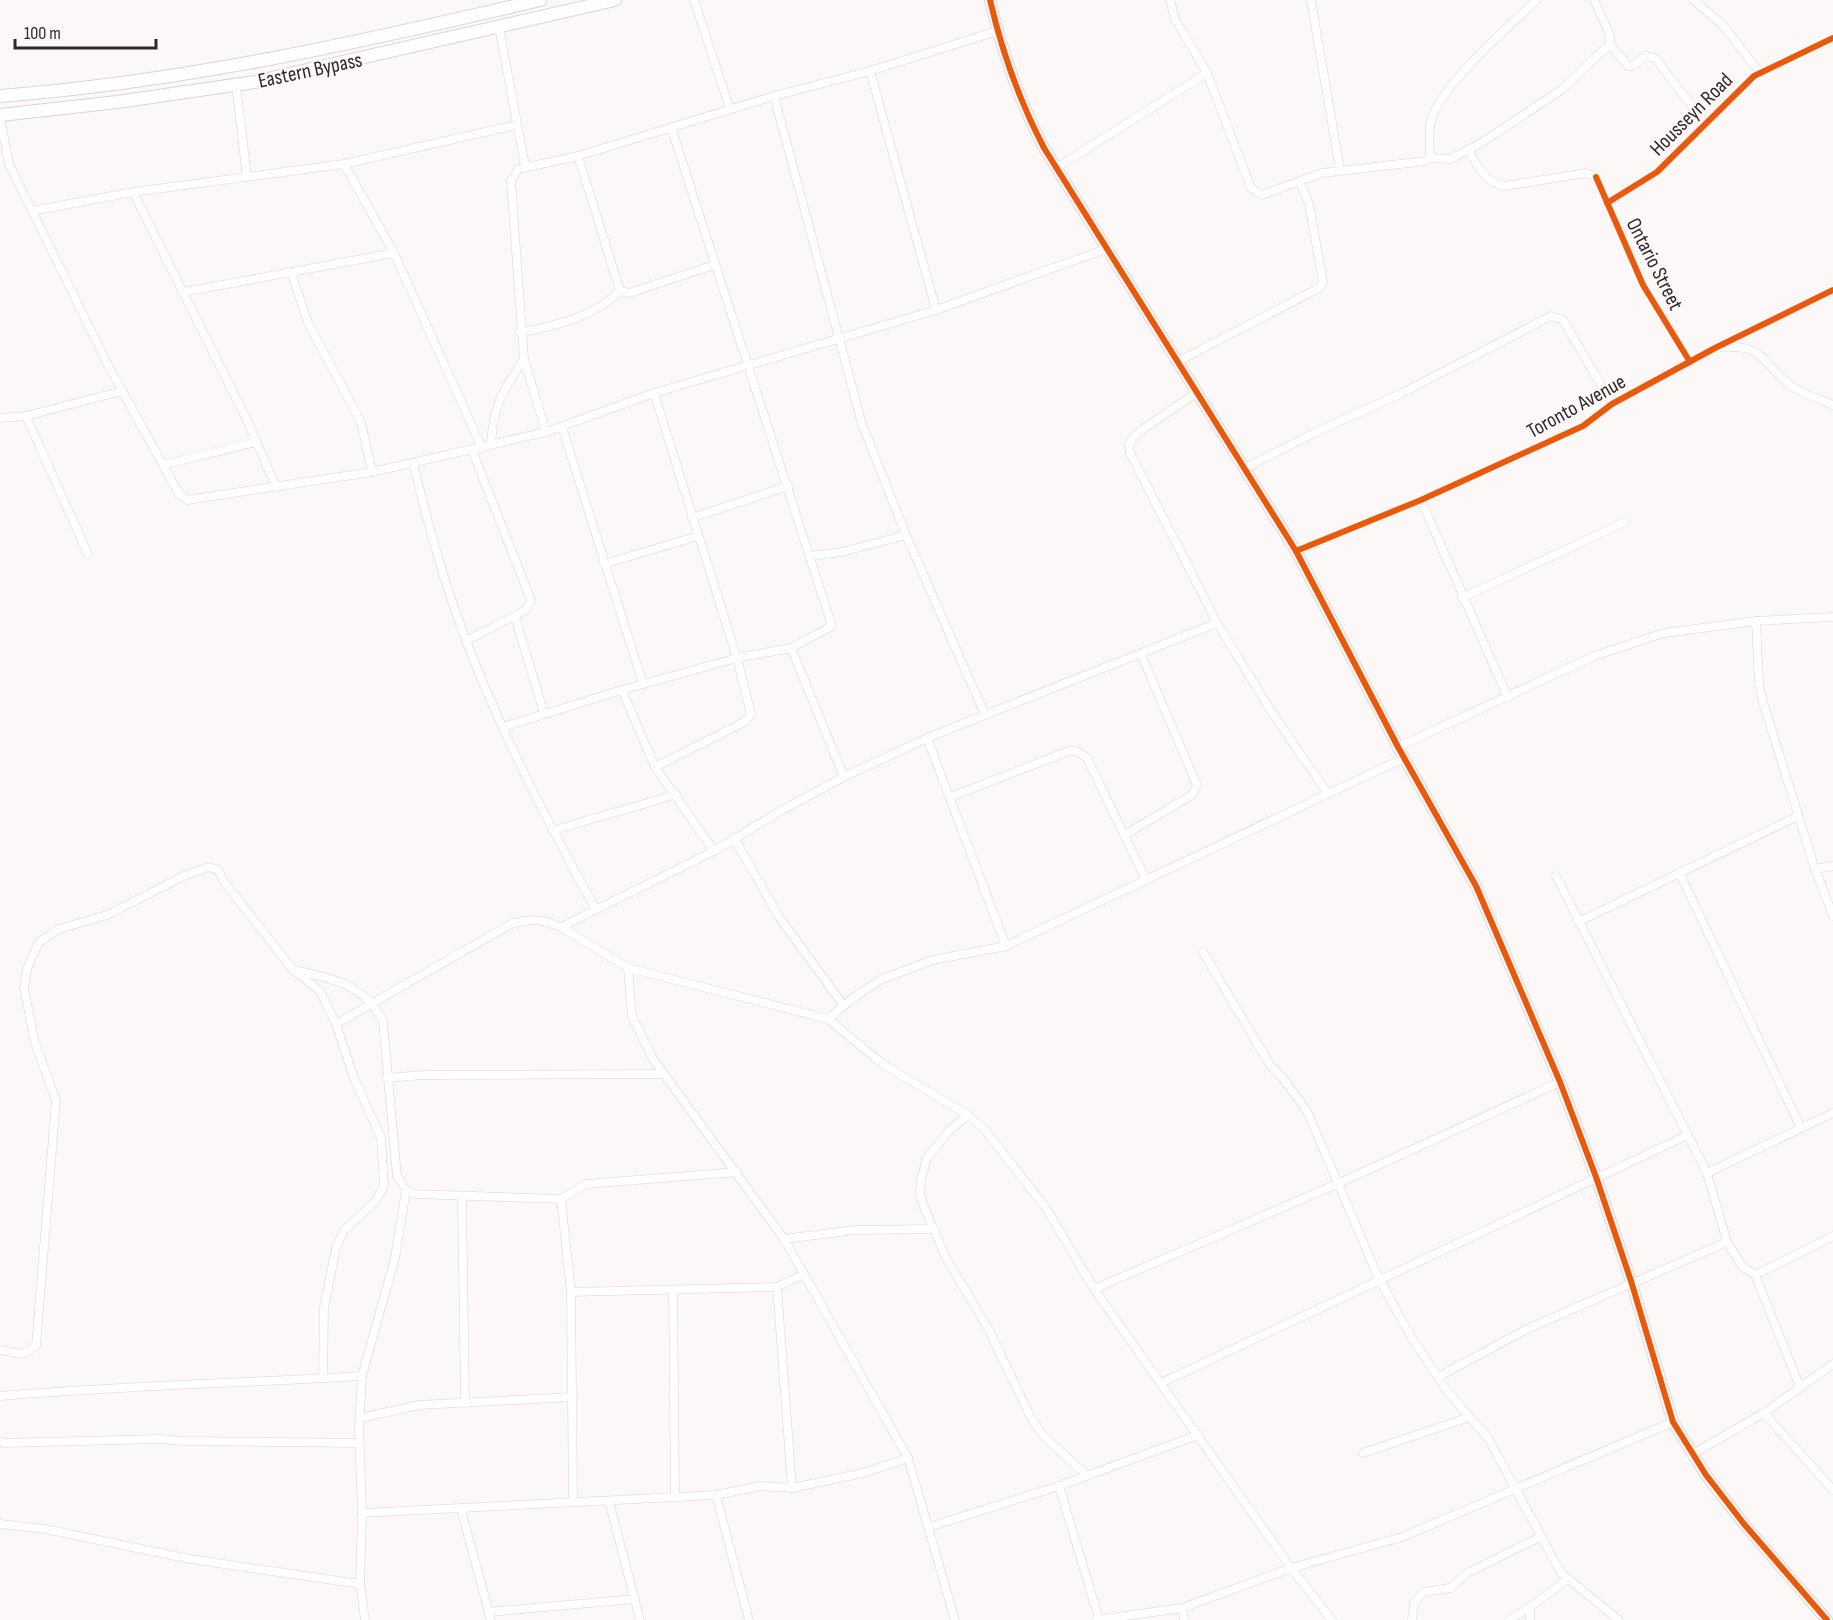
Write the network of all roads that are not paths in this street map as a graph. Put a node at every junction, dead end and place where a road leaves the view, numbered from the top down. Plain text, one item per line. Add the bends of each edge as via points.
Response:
1 (540, 0) edge
2 (615, 0) edge
3 (694, 0) edge
4 (990, 0) edge
5 (1170, 0) edge
6 (1311, 0) edge
7 (1537, 0) edge
8 (1595, 0) edge
9 (1693, 0) edge
10 (499, 27) junction
11 (997, 31) junction
12 (1833, 38) edge
13 (1610, 44) junction
14 (870, 71) junction
15 (1760, 72) junction
16 (1207, 73) junction
17 (236, 85) junction
18 (0, 96) edge
19 (774, 96) junction
20 (730, 109) junction
21 (0, 116) edge
22 (1705, 123) junction
23 (516, 125) junction
24 (671, 127) junction
25 (1468, 150) junction
26 (578, 156) junction
27 (1430, 158) junction
28 (344, 164) junction
29 (525, 166) junction
30 (1056, 168) junction
31 (1340, 170) junction
32 (247, 177) junction
33 (1300, 182) junction
34 (134, 192) junction
35 (1607, 203) junction
36 (32, 211) junction
37 (1109, 248) junction
38 (394, 253) junction
39 (714, 265) junction
40 (291, 272) junction
41 (1833, 290) edge
42 (620, 291) junction
43 (184, 292) junction
44 (936, 310) junction
45 (520, 333) junction
46 (837, 338) junction
47 (1715, 348) junction
48 (524, 359) junction
49 (1179, 361) junction
50 (1690, 362) junction
51 (747, 364) junction
52 (122, 390) junction
53 (1198, 392) junction
54 (654, 393) junction
55 (1612, 404) junction
56 (1833, 405) edge
57 (26, 416) junction
58 (0, 418) edge
59 (562, 427) junction
60 (546, 432) junction
61 (256, 442) junction
62 (491, 446) junction
63 (482, 448) junction
64 (472, 450) junction
65 (413, 463) junction
66 (163, 465) junction
67 (1245, 468) junction
68 (372, 472) junction
69 (788, 486) junction
70 (276, 487) junction
71 (1421, 500) junction
72 (692, 518) junction
73 (1625, 522) dead end
74 (906, 535) junction
75 (698, 537) junction
76 (1296, 551) junction
77 (88, 554) dead end
78 (810, 556) junction
79 (604, 564) junction
80 (1462, 597) junction
81 (515, 617) junction
82 (1833, 617) edge
83 (1756, 621) junction
84 (1217, 623) junction
85 (466, 641) junction
86 (791, 648) junction
87 (1141, 654) junction
88 (737, 658) junction
89 (643, 684) junction
90 (622, 690) junction
91 (1508, 698) junction
92 (544, 713) junction
93 (985, 715) junction
94 (503, 727) junction
95 (927, 738) junction
96 (1398, 747) junction
97 (1404, 758) junction
98 (655, 767) junction
99 (844, 777) junction
100 (676, 794) junction
101 (1328, 794) junction
102 (950, 797) junction
103 (1798, 816) junction
104 (553, 831) junction
105 (1124, 835) junction
106 (734, 838) junction
107 (714, 851) junction
108 (1833, 866) edge
109 (1815, 869) junction
110 (1678, 872) junction
111 (1556, 876) dead end
112 (1146, 880) junction
113 (595, 908) junction
114 (1833, 916) edge
115 (1578, 922) junction
116 (561, 927) junction
117 (1006, 946) junction
118 (1203, 952) dead end
119 (628, 968) junction
120 (293, 970) junction
121 (375, 1004) junction
122 (844, 1005) junction
123 (828, 1019) junction
124 (336, 1024) junction
125 (663, 1074) junction
126 (387, 1078) junction
127 (1560, 1082) junction
128 (1833, 1113) edge
129 (968, 1115) junction
130 (1801, 1128) junction
131 (1688, 1135) junction
132 (737, 1172) junction
133 (1707, 1173) junction
134 (1596, 1177) junction
135 (1337, 1184) junction
136 (406, 1190) junction
137 (462, 1197) junction
138 (561, 1199) junction
139 (934, 1229) junction
140 (1833, 1236) edge
141 (784, 1239) junction
142 (1727, 1242) junction
143 (804, 1274) junction
144 (1755, 1275) junction
145 (1379, 1280) junction
146 (1631, 1281) junction
147 (777, 1287) junction
148 (1094, 1289) junction
149 (673, 1291) junction
150 (571, 1292) junction
151 (0, 1350) edge
152 (1833, 1365) edge
153 (362, 1376) junction
154 (1438, 1377) junction
155 (323, 1378) junction
156 (1161, 1383) junction
157 (1800, 1387) junction
158 (0, 1396) edge
159 (573, 1396) junction
160 (465, 1403) junction
161 (1764, 1413) junction
162 (1470, 1417) junction
163 (360, 1418) junction
164 (1673, 1422) junction
165 (1198, 1435) junction
166 (0, 1441) edge
167 (359, 1443) junction
168 (1363, 1453) dead end
169 (1692, 1454) junction
170 (908, 1458) junction
171 (1087, 1476) junction
172 (1059, 1486) junction
173 (792, 1488) junction
174 (1833, 1490) edge
175 (1517, 1491) junction
176 (675, 1495) junction
177 (716, 1495) junction
178 (609, 1501) junction
179 (573, 1502) junction
180 (460, 1510) junction
181 (362, 1514) junction
182 (0, 1524) edge
183 (929, 1527) junction
184 (1540, 1537) junction
185 (1291, 1568) junction
186 (1568, 1579) junction
187 (360, 1584) junction
188 (635, 1599) junction
189 (1530, 1607) junction
190 (1182, 1608) junction
191 (490, 1616) edge
192 (365, 1620) edge
193 (640, 1620) edge
194 (750, 1620) edge
195 (955, 1620) edge
196 (1098, 1620) edge
197 (1184, 1620) edge
198 (1332, 1620) edge
199 (1413, 1620) edge
200 (1509, 1620) edge
201 (1530, 1620) edge
202 (1619, 1620) edge
203 (1827, 1620) edge

1 - 18 main road, Eastern Bypass via 252,64 114,85
2 - 10 main road, Eastern Bypass
3 - 20 street
4 - 11 street
5 - 16 street via 1175,19
6 - 31 street
7 - 27 street via 1466,68 1435,109 1430,122
8 - 13 street via 1611,35
9 - 15 street via 1722,24
10 - 17 main road, Eastern Bypass
10 - 23 street
11 - 14 street
11 - 30 street via 1022,106
12 - 15 street, Housseyn Road
13 - 22 street via 1628,66 1646,56 1655,58
13 - 25 street via 1561,90
14 - 19 street
14 - 44 street
15 - 22 street, Housseyn Road
16 - 30 street
16 - 33 street via 1251,188 1262,195
17 - 21 main road, Eastern Bypass
17 - 32 street
19 - 20 street
19 - 46 street
20 - 24 street
21 - 36 street via 9,164
22 - 35 street, Housseyn Road via 1657,172
23 - 28 street
23 - 29 street
24 - 26 street
24 - 39 street
25 - 27 street via 1451,159
25 - 35 street, Ontario Street via 1495,184 1505,186 1586,172 1596,177
26 - 29 street
26 - 42 street
27 - 31 street
28 - 32 street
28 - 38 street
29 - 45 street via 513,174 511,181
30 - 37 street
31 - 33 street
32 - 34 street
33 - 49 street via 1309,204 1323,282 1319,288
34 - 36 street
34 - 43 street
35 - 50 street, Ontario Street via 1643,285
36 - 52 street
37 - 44 street
37 - 49 street
38 - 40 street
38 - 63 street
39 - 42 street via 629,293
39 - 51 street
40 - 43 street
40 - 68 street via 308,323 361,422
41 - 47 street, Toronto Avenue
42 - 45 street via 603,306 574,321
43 - 61 street
44 - 46 street
45 - 48 street
46 - 51 street
46 - 74 street via 865,433
47 - 50 street, Toronto Avenue
47 - 56 street via 1752,349 1790,386
48 - 60 street
48 - 62 street via 496,406
49 - 53 street
50 - 55 street, Toronto Avenue
51 - 54 street
51 - 69 street
52 - 57 street
52 - 66 street
53 - 67 street
53 - 84 street via 1136,434 1129,445
54 - 59 street
54 - 72 street
55 - 67 street via 1563,320 1551,316
55 - 71 street, Toronto Avenue via 1582,426
57 - 58 street
57 - 77 street
59 - 60 street
59 - 79 street
60 - 62 street
61 - 66 street
61 - 70 street
62 - 63 street
63 - 64 street
64 - 65 street
64 - 81 street via 531,600 530,606
65 - 68 street
65 - 85 street
66 - 70 street via 179,494 187,500
67 - 76 street
68 - 70 street
69 - 72 street
69 - 78 street
71 - 76 street, Toronto Avenue
71 - 80 street
72 - 75 street
73 - 80 street
74 - 78 street
74 - 93 street
75 - 79 street
75 - 88 street
76 - 96 street
78 - 86 street via 831,623
79 - 89 street
80 - 91 street
81 - 85 street
81 - 92 street
82 - 83 street
83 - 91 street via 1664,633 1594,656
83 - 103 street via 1759,684
84 - 87 street
84 - 101 street
85 - 94 street
86 - 88 street
86 - 99 street
87 - 93 street
87 - 105 street via 1197,785 1192,795
88 - 89 street
88 - 98 street via 751,708 749,718
89 - 90 street
90 - 92 street
90 - 98 street
91 - 96 street
92 - 94 street
93 - 95 street
94 - 104 street
95 - 99 street
95 - 102 street
96 - 97 street
97 - 101 street
97 - 127 street via 1476,886
98 - 100 street
99 - 106 street
100 - 104 street
100 - 107 street
101 - 112 street
102 - 105 street via 1077,750 1087,758
102 - 117 street
103 - 109 street
103 - 110 street
104 - 113 street
105 - 112 street
106 - 107 street
106 - 122 street via 779,917
107 - 113 street
108 - 109 street
109 - 114 street
110 - 115 street
110 - 130 street
111 - 115 street
112 - 117 street
113 - 116 street
115 - 131 street
116 - 119 street
116 - 121 street via 544,921 513,923
117 - 122 street via 914,965 882,979
118 - 135 street via 1270,1065 1307,1111
119 - 123 street
119 - 125 street via 632,1016
120 - 121 street via 335,978
120 - 124 street via 320,991
120 - 151 street via 218,870 208,867 107,915 59,928 39,942 27,969 24,988 35,1043 56,1100 36,1346 23,1354
121 - 124 street
121 - 126 street via 383,1022
122 - 123 street
123 - 129 street via 884,1065
124 - 155 street via 354,1078 381,1138 384,1186 375,1202 344,1230 336,1248 324,1307
125 - 126 street
125 - 132 street
126 - 136 street via 397,1176
127 - 134 street
127 - 135 street
128 - 130 street
129 - 139 street via 927,1158 920,1192
129 - 148 street via 985,1130 1046,1208
130 - 133 street
131 - 133 street
131 - 134 street
132 - 138 street via 586,1184
132 - 141 street
133 - 142 street
134 - 145 street
134 - 146 street
135 - 145 street
135 - 148 street
136 - 137 street
136 - 153 street via 395,1258
137 - 138 street
137 - 160 street
138 - 150 street
139 - 141 street via 855,1230
139 - 171 street via 1031,1418 1042,1435
140 - 144 street
141 - 143 street
142 - 144 street via 1742,1266
142 - 146 street
143 - 147 street
143 - 170 street
144 - 157 street
145 - 154 street
145 - 156 street
146 - 154 street via 1527,1329
146 - 164 street
147 - 149 street
147 - 173 street
148 - 156 street
149 - 150 street
149 - 176 street
150 - 159 street
152 - 157 street
153 - 155 street
153 - 163 street
154 - 162 street
155 - 158 street via 130,1385
156 - 165 street
157 - 161 street
159 - 160 street
159 - 179 street
160 - 163 street via 419,1405
161 - 169 street
161 - 174 street
162 - 168 street
162 - 175 street via 1488,1438
163 - 167 street
164 - 169 street
164 - 175 street
165 - 171 street
165 - 185 street
166 - 167 street
167 - 181 street
169 - 203 street via 1744,1524
170 - 173 street via 862,1473
170 - 183 street
171 - 172 street
172 - 183 street
172 - 196 street
173 - 177 street via 760,1486
175 - 184 street
175 - 185 street via 1402,1537
176 - 177 street
176 - 178 street
177 - 194 street
178 - 179 street
178 - 188 street
179 - 180 street
180 - 181 street
180 - 191 street
181 - 187 street
182 - 187 street via 29,1526 190,1559
183 - 195 street
184 - 186 street via 1561,1574
184 - 199 street via 1467,1573 1450,1588 1424,1592 1414,1603
185 - 190 street
185 - 198 street
186 - 189 street
186 - 202 street
187 - 192 street
188 - 191 street
188 - 193 street
189 - 200 street
189 - 201 street
190 - 196 street
190 - 197 street

